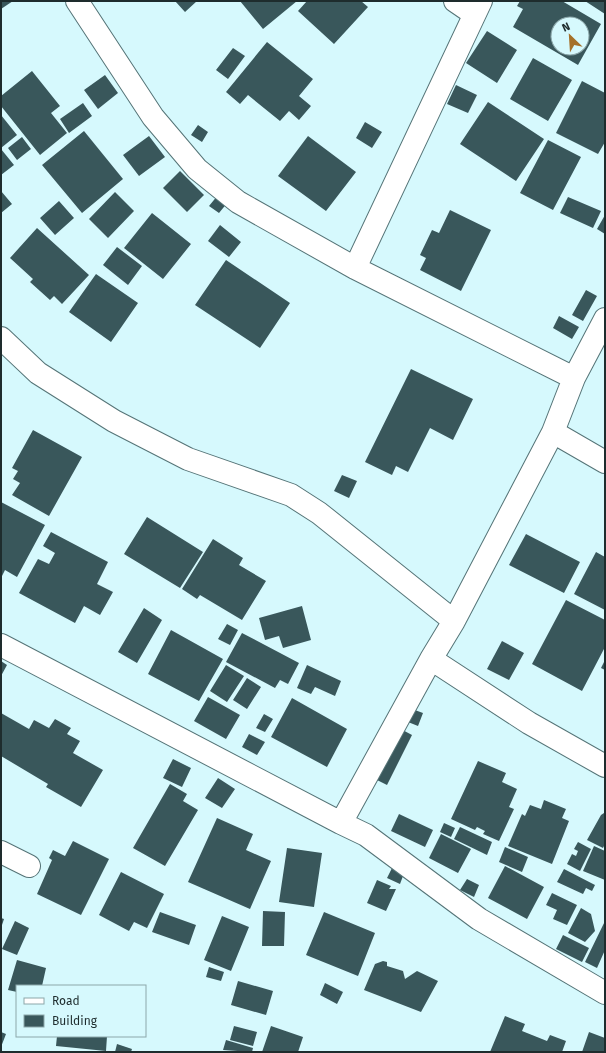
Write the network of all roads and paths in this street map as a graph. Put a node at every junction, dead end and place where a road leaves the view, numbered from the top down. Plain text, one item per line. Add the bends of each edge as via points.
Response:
1 (77, 1) edge
2 (455, 1) edge
3 (478, 8) edge
4 (355, 268) junction
5 (605, 319) edge
6 (1, 338) edge
7 (574, 378) junction
8 (553, 432) junction
9 (605, 462) edge
10 (454, 621) junction
11 (1, 645) edge
12 (431, 659) junction
13 (605, 766) edge
14 (341, 823) junction
15 (1, 852) edge
16 (29, 866) dead end
17 (605, 992) edge

1 - 4 street via 153,117 197,169 238,202
2 - 3 street
3 - 4 street
4 - 7 street
5 - 7 street
6 - 10 street via 38,373 114,421 188,459 291,495 319,513
7 - 8 street
8 - 9 street
8 - 10 street
10 - 12 street
11 - 14 street
12 - 13 street via 529,723
12 - 14 street
14 - 17 street via 366,835 479,919
15 - 16 street

